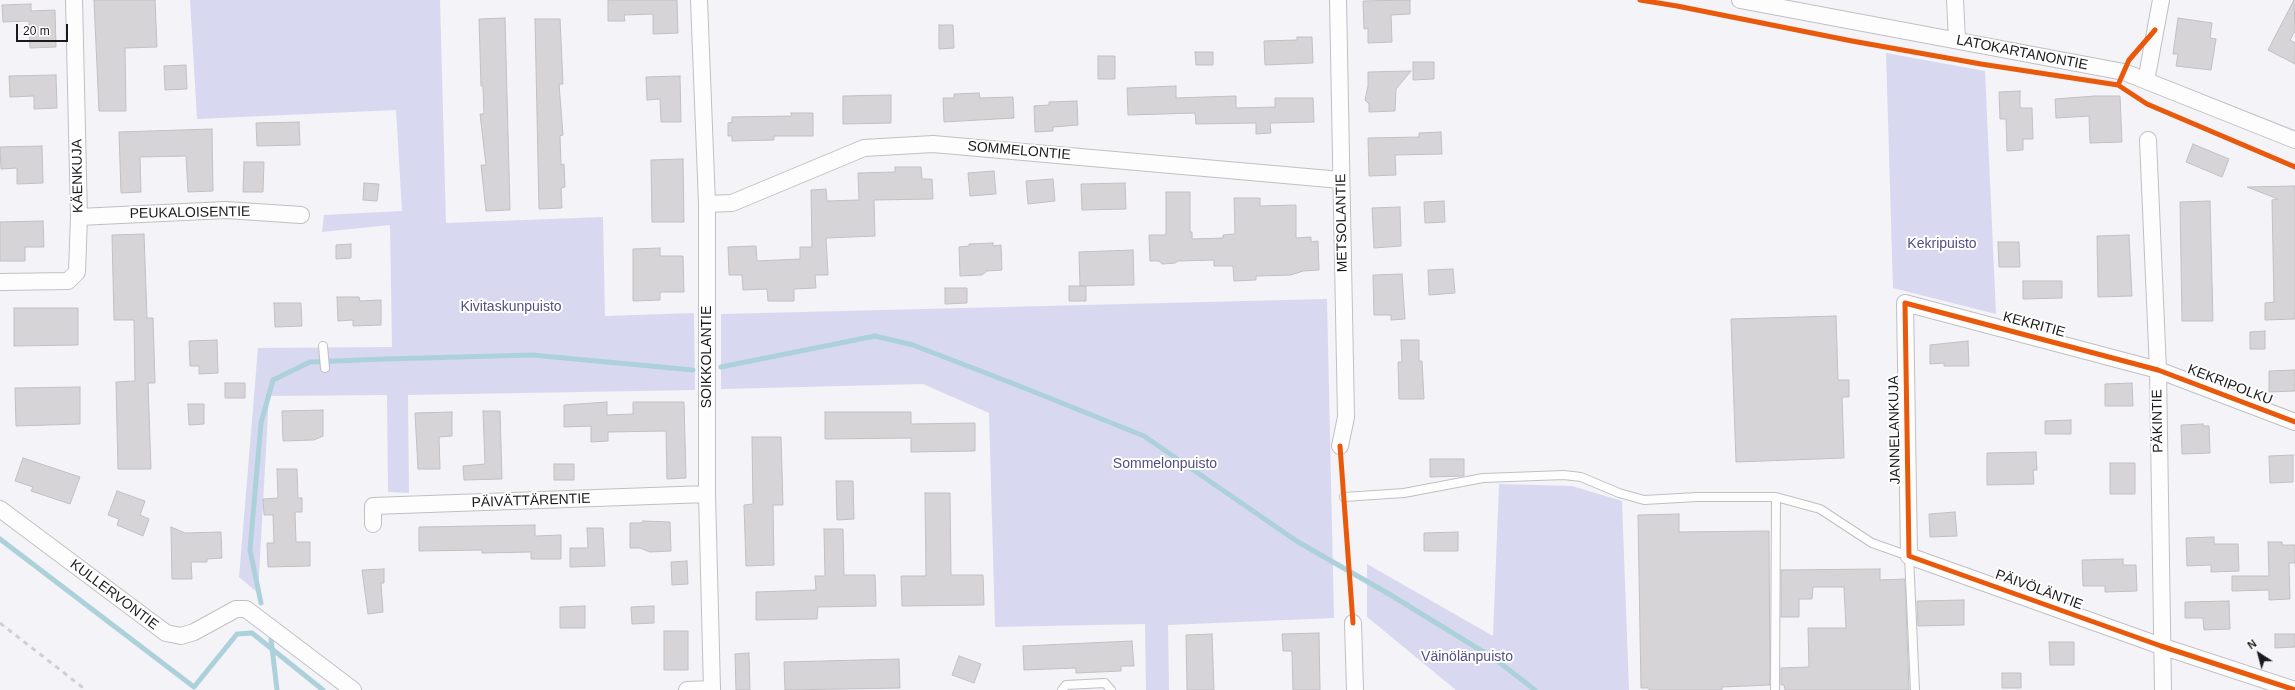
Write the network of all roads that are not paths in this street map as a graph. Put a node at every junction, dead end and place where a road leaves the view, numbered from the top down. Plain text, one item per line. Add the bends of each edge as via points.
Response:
1 (74, 0) edge
2 (699, 0) edge
3 (1338, 0) edge
4 (1740, 0) edge
5 (1955, 0) edge
6 (2160, 0) edge
7 (1791, 4) edge
8 (1957, 40) junction
9 (2146, 81) junction
10 (2148, 140) dead end
11 (2295, 140) edge
12 (1341, 180) junction
13 (707, 204) junction
14 (301, 215) dead end
15 (79, 216) junction
16 (0, 282) edge
17 (1904, 303) joint
18 (323, 346) dead end
19 (325, 368) dead end
20 (2158, 370) junction
21 (2295, 422) edge
22 (1340, 446) dead end
23 (707, 494) junction
24 (1344, 497) dead end
25 (1776, 497) junction
26 (0, 509) edge
27 (373, 524) dead end
28 (1909, 556) junction
29 (1353, 623) dead end
30 (2161, 646) junction
31 (353, 690) edge
32 (687, 690) edge
33 (1062, 690) edge
34 (1111, 690) edge
35 (1355, 690) edge
36 (1775, 690) edge
37 (1915, 690) edge
38 (2162, 690) edge
39 (2295, 690) edge

1 - 15 street, KÄENKUJA
2 - 13 street, SOIKKOLANTIE
3 - 12 street, METSOLANTIE
4 - 7 street, LATOKARTANONTIE
5 - 8 street
6 - 9 street
7 - 8 street, LATOKARTANONTIE
8 - 9 street, LATOKARTANONTIE via 2124,72
9 - 11 street, LATOKARTANONTIE
10 - 20 street, PÄKINTIE
12 - 13 street, SOMMELONTIE via 933,144 864,148 732,203
12 - 22 street, METSOLANTIE via 1346,417
13 - 23 street, SOIKKOLANTIE
14 - 15 street, PEUKALOISENTIE via 226,210
15 - 16 street, KÄENKUJA via 77,272 68,281
17 - 20 street, KEKRITIE
17 - 28 street, JANNELANKUJA
18 - 19 lane
20 - 21 street, KEKRIPOLKU
20 - 30 street, PÄKINTIE
23 - 27 street, PÄIVÄTTÄRENTIE via 373,506
23 - 32 street, SOIKKOLANTIE via 712,689
24 - 25 lane via 1404,493 1483,478 1564,475 1581,477 1644,500
25 - 28 lane via 1820,508 1872,543
25 - 36 lane
26 - 31 street, KULLERVONTIE via 166,633 181,636 194,632 236,609 246,609
28 - 30 street, PÄIVÖLÄNTIE
28 - 37 lane
29 - 35 street
30 - 38 street, PÄKINTIE
30 - 39 street, PÄIVÖLÄNTIE
33 - 34 lane via 1066,685 1105,683

